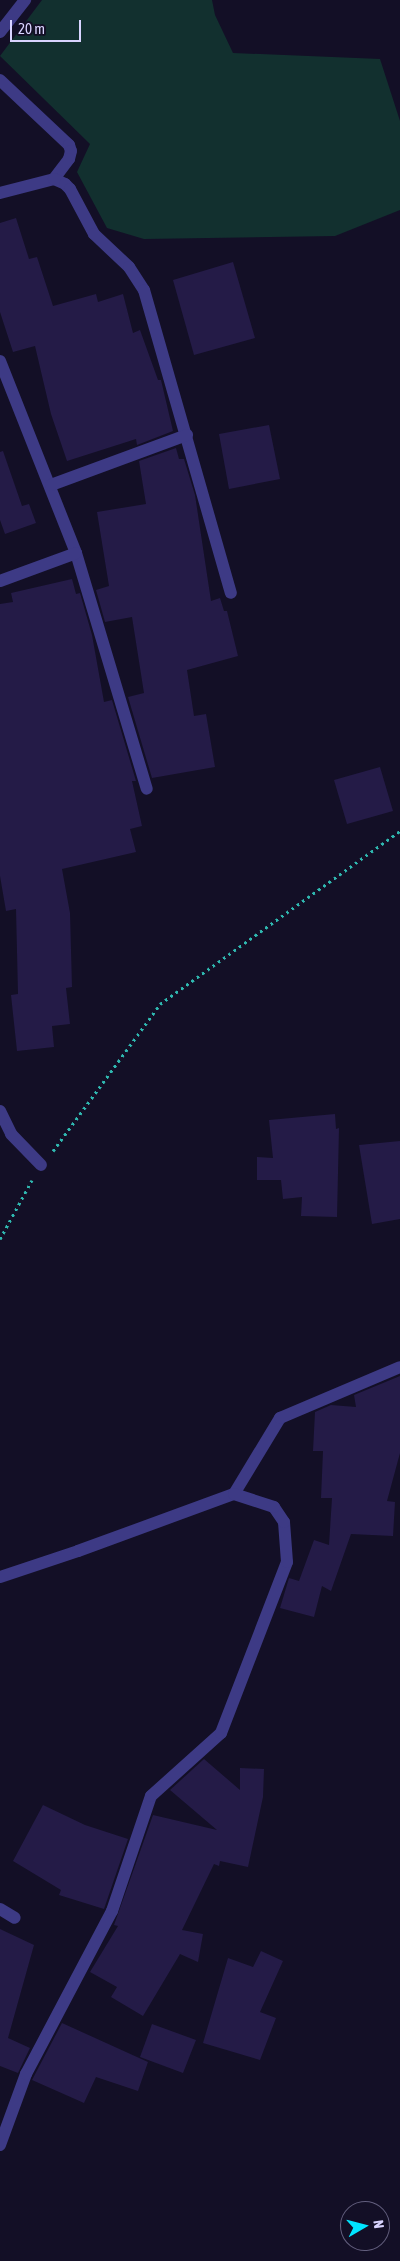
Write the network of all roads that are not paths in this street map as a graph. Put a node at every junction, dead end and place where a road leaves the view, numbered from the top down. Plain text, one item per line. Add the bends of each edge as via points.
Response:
1 (25, 0) edge
2 (0, 32) edge
3 (0, 80) edge
4 (54, 179) junction
5 (0, 193) edge
6 (0, 360) edge
7 (187, 435) junction
8 (51, 485) junction
9 (76, 553) junction
10 (0, 581) edge
11 (231, 593) dead end
12 (147, 789) dead end
13 (0, 1111) edge
14 (41, 1165) road end
15 (400, 1367) edge
16 (234, 1494) junction
17 (0, 1577) edge
18 (0, 1909) edge
19 (15, 1918) dead end
20 (0, 2145) edge

1 - 2 street
3 - 4 street via 69,145 70,159
4 - 5 street
4 - 7 street via 70,189 94,234 129,267 144,290
6 - 8 street
7 - 8 street
7 - 11 street
8 - 9 street
9 - 10 street
9 - 12 street
13 - 14 street via 11,1134
15 - 16 street via 280,1418
16 - 17 street
16 - 20 street via 274,1507 284,1522 287,1562 221,1733 151,1796 112,1911 26,2074
18 - 19 street

